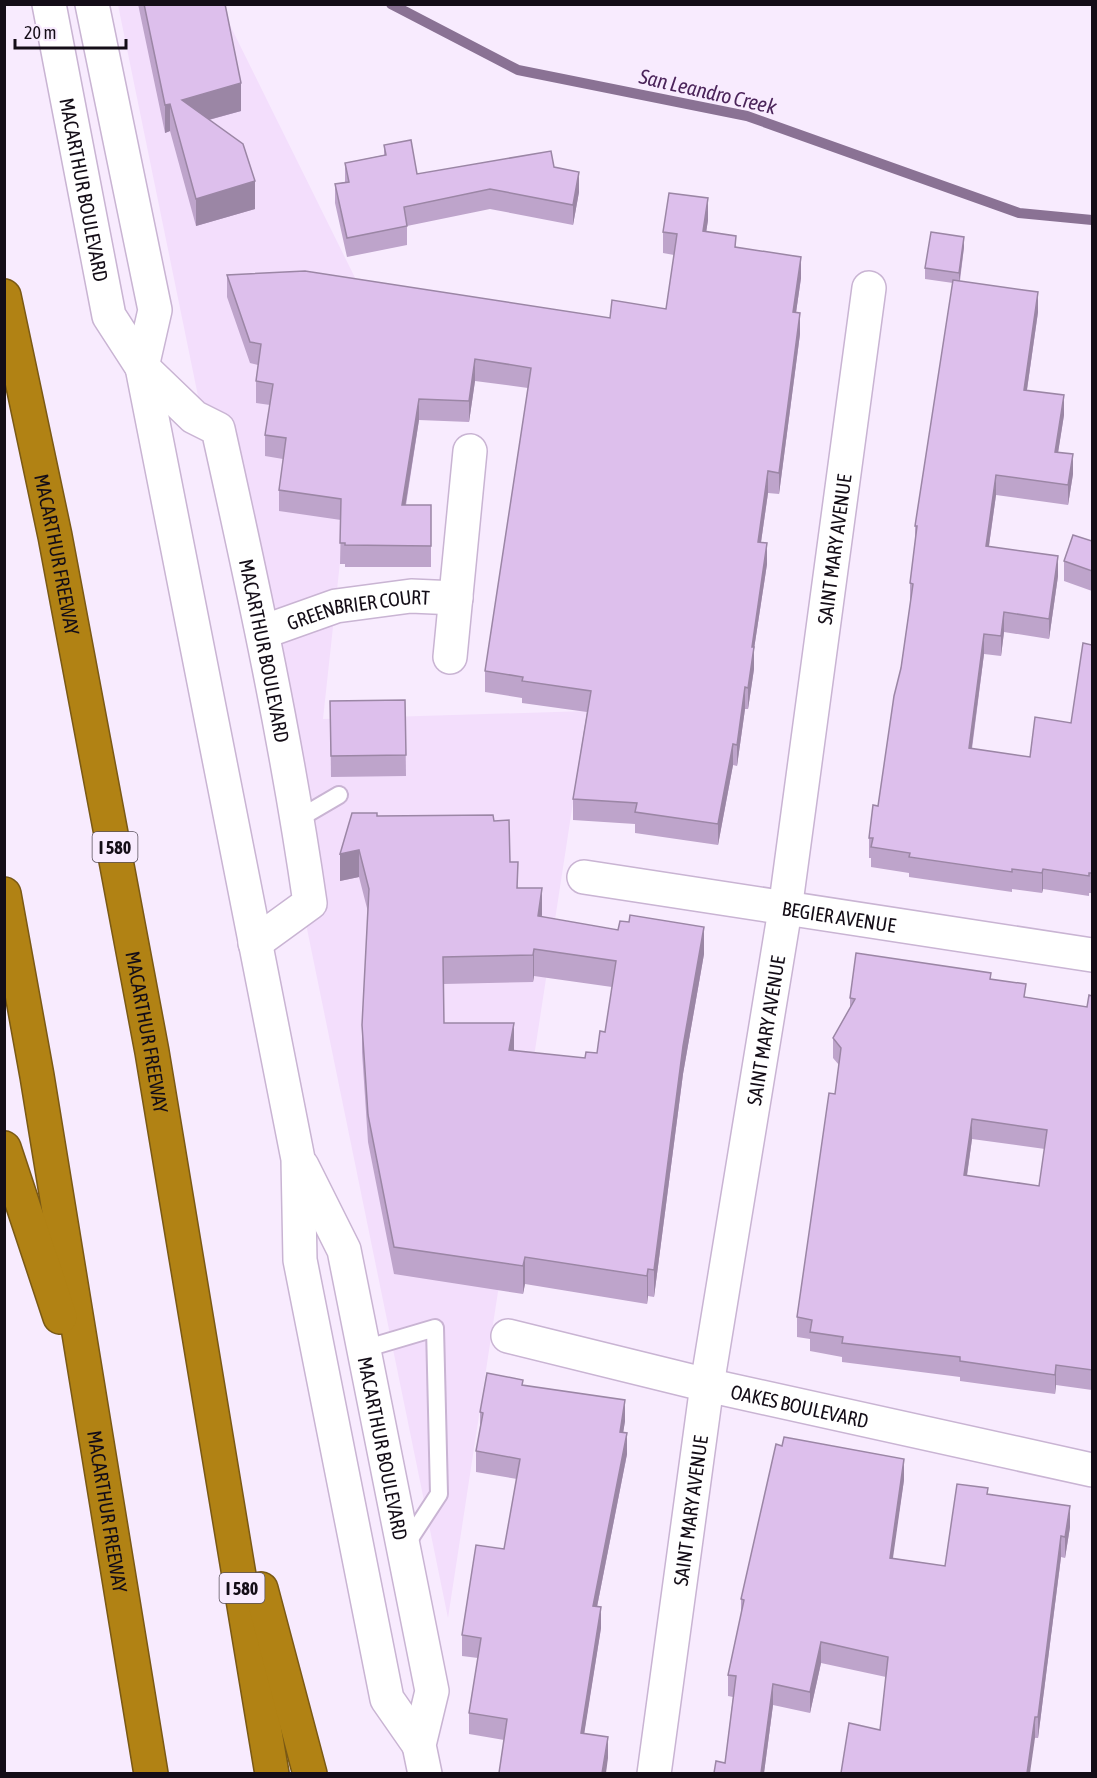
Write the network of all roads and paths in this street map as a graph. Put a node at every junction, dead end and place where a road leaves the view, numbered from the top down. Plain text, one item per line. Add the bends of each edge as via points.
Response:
1 (50, 4) edge
2 (92, 4) edge
3 (869, 288) dead end
4 (4, 296) edge
5 (142, 367) junction
6 (470, 451) dead end
7 (456, 598) junction
8 (263, 632) junction
9 (450, 657) dead end
10 (339, 795) dead end
11 (298, 819) junction
12 (584, 877) dead end
13 (4, 894) edge
14 (785, 910) junction
15 (255, 943) junction
16 (1092, 956) edge
17 (4, 1148) edge
18 (298, 1159) junction
19 (508, 1336) dead end
20 (364, 1348) junction
21 (707, 1385) junction
22 (211, 1402) junction
23 (93, 1416) junction
24 (1092, 1470) edge
25 (404, 1549) junction
26 (422, 1759) edge
27 (151, 1773) edge
28 (272, 1773) edge
29 (310, 1773) edge
30 (654, 1773) edge

1 - 5 main road, MACARTHUR BOULEVARD via 110,316
2 - 5 main road, MACARTHUR BOULEVARD via 154,310
3 - 14 main road, SAINT MARY AVENUE
4 - 22 highway, MACARTHUR FREEWAY / I 580 via 110,821
5 - 8 main road, MACARTHUR BOULEVARD via 194,417 218,429
5 - 15 main road, MACARTHUR BOULEVARD
6 - 7 main road, GREENBRIER COURT
7 - 8 main road, GREENBRIER COURT via 411,596 336,606
7 - 9 main road, GREENBRIER COURT
8 - 11 main road, MACARTHUR BOULEVARD
10 - 11 lane
11 - 15 main road, MACARTHUR BOULEVARD via 310,903
12 - 14 main road, BEGIER AVENUE
13 - 23 highway, MACARTHUR FREEWAY
14 - 16 main road, BEGIER AVENUE
14 - 21 main road, SAINT MARY AVENUE
15 - 18 main road, MACARTHUR BOULEVARD
17 - 23 highway
18 - 20 main road, MACARTHUR BOULEVARD via 344,1250
18 - 26 main road, MACARTHUR BOULEVARD via 300,1260 387,1699
19 - 21 main road, OAKES BOULEVARD
20 - 25 main road, MACARTHUR BOULEVARD
20 - 25 lane via 435,1328 439,1494
21 - 24 main road, OAKES BOULEVARD
21 - 30 main road, SAINT MARY AVENUE
22 - 28 highway, MACARTHUR FREEWAY / I 580
22 - 29 highway
23 - 27 highway, MACARTHUR FREEWAY
25 - 26 main road, MACARTHUR BOULEVARD via 432,1691

